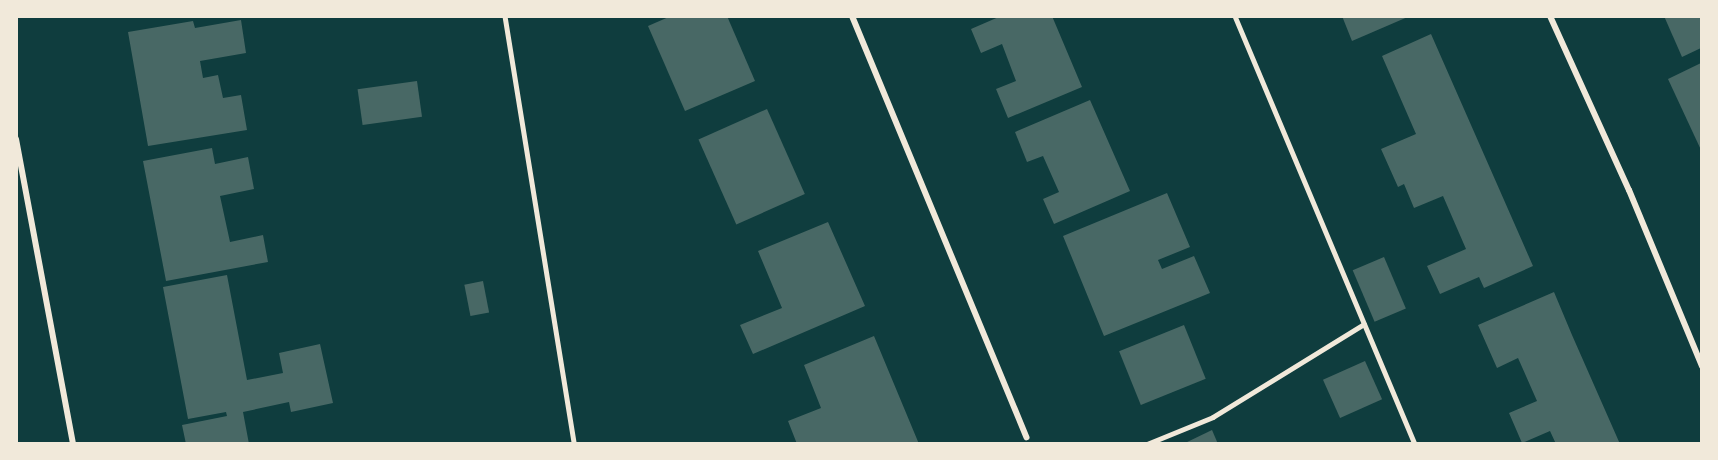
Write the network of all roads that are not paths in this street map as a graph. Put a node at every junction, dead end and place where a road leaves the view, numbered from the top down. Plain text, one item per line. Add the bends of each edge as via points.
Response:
1 (505, 16) edge
2 (852, 16) edge
3 (1235, 16) edge
4 (1550, 16) edge
5 (16, 139) edge
6 (1364, 324) junction
7 (1701, 366) edge
8 (1026, 437) dead end
9 (73, 444) edge
10 (574, 444) edge
11 (1147, 444) edge
12 (1415, 444) edge

1 - 10 lane
2 - 8 street
3 - 6 lane
4 - 7 street via 1629,190
5 - 9 street
6 - 11 lane via 1213,417
6 - 12 lane

